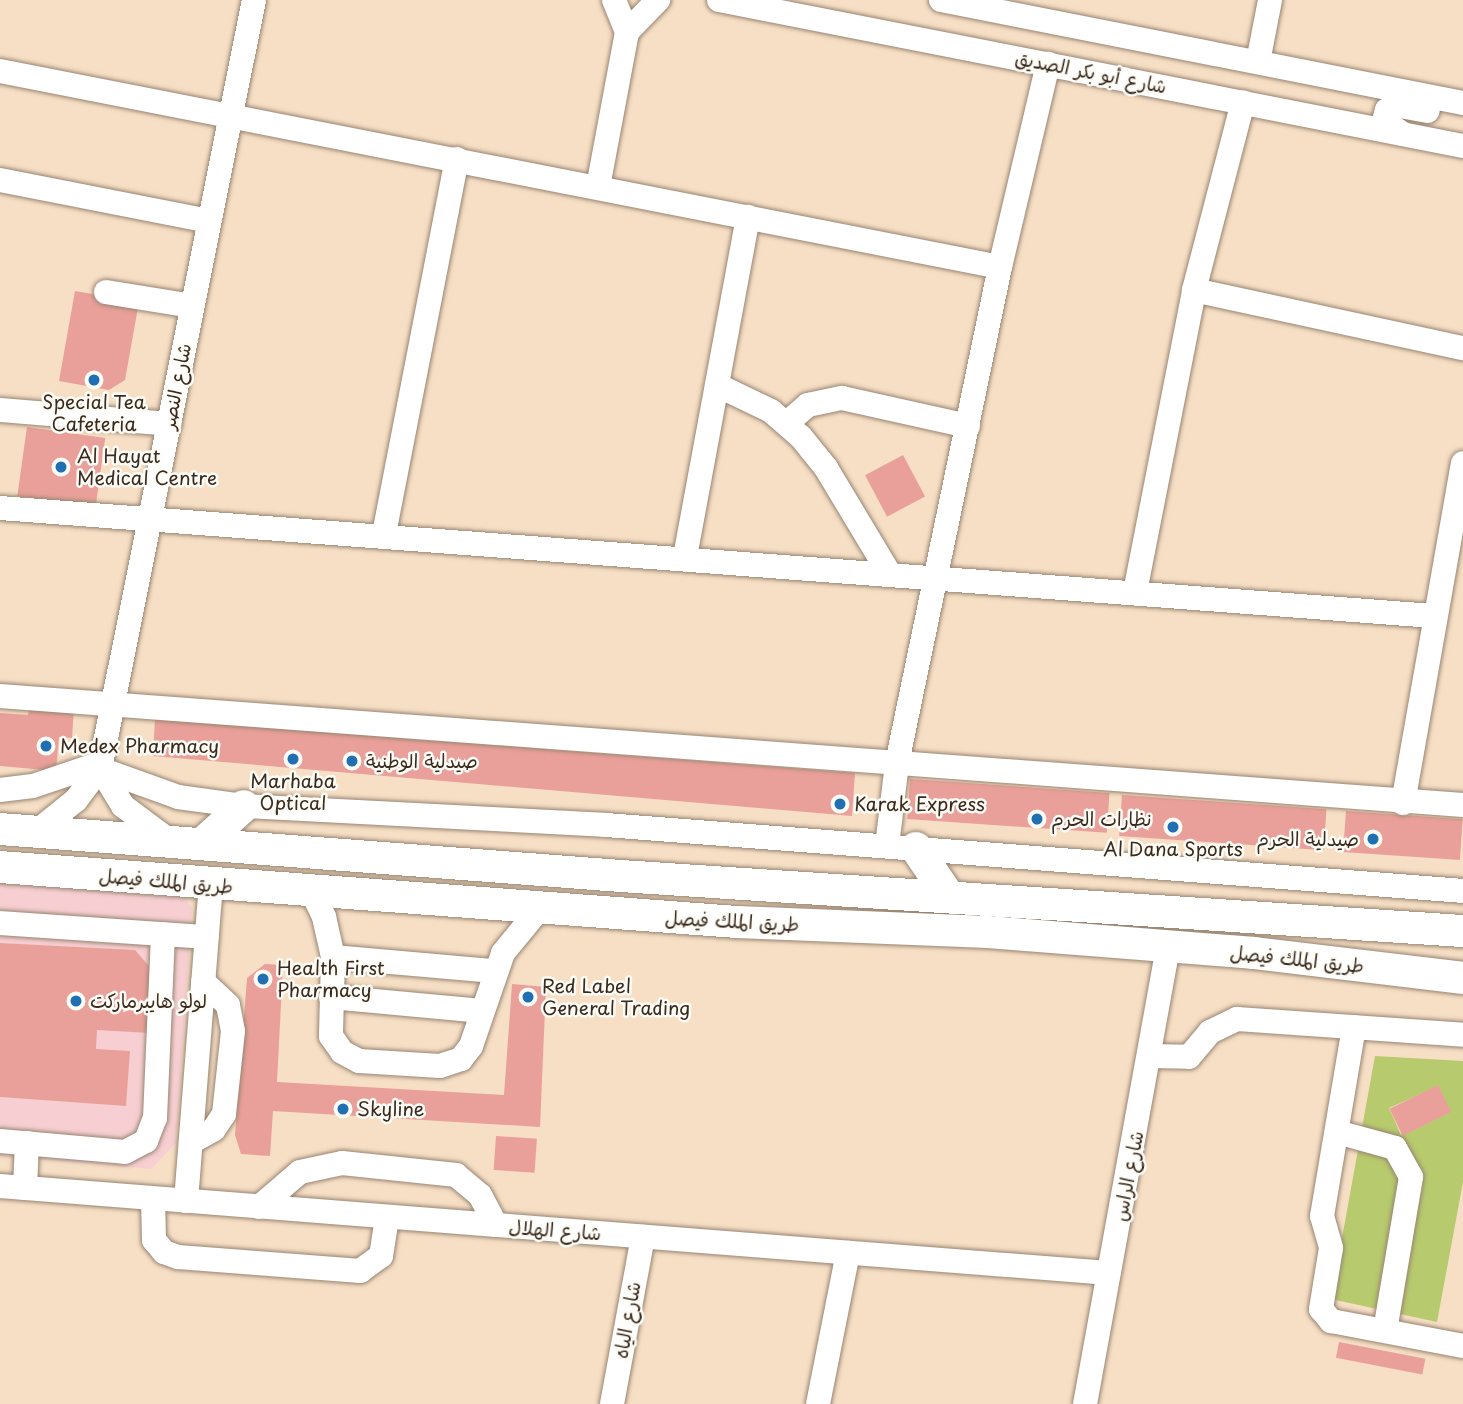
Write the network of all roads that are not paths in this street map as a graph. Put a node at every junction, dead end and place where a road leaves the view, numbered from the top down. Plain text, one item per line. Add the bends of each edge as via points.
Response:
1 (614, 0) edge
2 (658, 0) edge
3 (719, 0) edge
4 (941, 0) edge
5 (1270, 0) edge
6 (252, 2) edge
7 (1022, 7) edge
8 (627, 32) junction
9 (1258, 62) junction
10 (1048, 64) junction
11 (0, 71) edge
12 (1243, 102) junction
13 (1463, 103) edge
14 (230, 114) junction
15 (1463, 118) edge
16 (1403, 134) junction
17 (1463, 146) edge
18 (457, 159) junction
19 (0, 180) edge
20 (597, 187) junction
21 (748, 217) junction
22 (209, 220) junction
23 (1000, 267) junction
24 (1194, 290) junction
25 (106, 292) dead end
26 (192, 306) junction
27 (1463, 348) edge
28 (717, 385) junction
29 (0, 413) edge
30 (787, 423) junction
31 (169, 424) junction
32 (968, 426) junction
33 (1463, 463) edge
34 (0, 508) edge
35 (150, 517) junction
36 (384, 534) junction
37 (685, 557) junction
38 (1453, 561) edge
39 (888, 573) junction
40 (938, 576) junction
41 (1135, 592) junction
42 (1434, 616) junction
43 (0, 696) edge
44 (113, 705) junction
45 (897, 763) junction
46 (100, 768) junction
47 (0, 790) edge
48 (1404, 803) junction
49 (1463, 805) edge
50 (244, 806) junction
51 (0, 829) edge
52 (36, 832) junction
53 (170, 841) junction
54 (203, 844) junction
55 (901, 847) junction
56 (0, 867) edge
57 (211, 885) junction
58 (1463, 891) edge
59 (312, 892) junction
60 (948, 895) junction
61 (540, 908) junction
62 (0, 923) edge
63 (1463, 931) edge
64 (163, 934) junction
65 (207, 937) junction
66 (1463, 939) edge
67 (1168, 948) junction
68 (333, 957) junction
69 (494, 971) junction
70 (1463, 978) edge
71 (203, 982) junction
72 (331, 997) junction
73 (482, 1011) junction
74 (1354, 1027) junction
75 (1463, 1035) edge
76 (1150, 1056) junction
77 (1336, 1132) junction
78 (0, 1141) edge
79 (191, 1142) junction
80 (27, 1143) junction
81 (0, 1186) edge
82 (25, 1188) junction
83 (153, 1199) junction
84 (186, 1201) junction
85 (259, 1207) junction
86 (387, 1217) junction
87 (496, 1225) junction
88 (643, 1237) junction
89 (848, 1253) junction
90 (1109, 1273) junction
91 (1385, 1330) junction
92 (1463, 1346) edge
93 (612, 1404) edge
94 (818, 1404) edge
95 (1085, 1404) edge

1 - 8 street
2 - 8 street
3 - 10 street, شارع أبو بكر الصديق
4 - 7 street
5 - 9 street
6 - 14 street, شارع النصر
7 - 9 street
8 - 20 street
9 - 13 street
10 - 12 street, شارع أبو بكر الصديق
10 - 23 street
11 - 14 street
12 - 16 street, شارع أبو بكر الصديق
12 - 24 street
14 - 18 street
14 - 22 street, شارع النصر
15 - 16 street via 1399,106 1387,110 1384,121
16 - 17 street, شارع أبو بكر الصديق
18 - 20 street
18 - 36 street
19 - 22 street
20 - 21 street
21 - 23 street
21 - 28 street
22 - 26 street, شارع النصر
23 - 32 street
24 - 27 street
24 - 41 street
25 - 26 street
26 - 31 street, شارع النصر
28 - 30 street via 754,400
28 - 37 street
29 - 31 street
30 - 32 street via 808,405 842,398
30 - 39 street via 820,460
31 - 35 street, شارع النصر
32 - 40 street
33 - 38 street
34 - 35 street
35 - 36 street
35 - 44 street, شارع النصر
36 - 37 street
37 - 39 street
38 - 42 street
39 - 40 street
40 - 41 street
40 - 45 street
41 - 42 street
42 - 48 street
43 - 44 street
44 - 45 street
44 - 46 street, شارع النصر
45 - 48 street
45 - 55 street
46 - 47 street via 83,767 33,786
46 - 50 street via 178,797
46 - 52 street, شارع النصر via 76,800
46 - 53 street via 123,806
48 - 49 street
50 - 54 main road
50 - 55 street
51 - 52 main road, طريق الملك فيصل
52 - 53 main road, طريق الملك فيصل
53 - 54 main road, طريق الملك فيصل
54 - 60 main road, طريق الملك فيصل via 607,876
55 - 58 street
55 - 60 main road
56 - 57 main road, طريق الملك فيصل
57 - 59 main road, طريق الملك فيصل
57 - 65 street
59 - 61 main road, طريق الملك فيصل
59 - 68 street via 324,917
60 - 63 main road, طريق الملك فيصل
61 - 67 main road, طريق الملك فيصل via 988,932
61 - 69 street via 514,937
62 - 64 street
64 - 65 street
64 - 80 street via 151,1134 140,1146 125,1152
65 - 71 street
66 - 67 main road via 1412,941 1185,927 1172,931
67 - 70 main road, طريق الملك فيصل
67 - 76 street, شارع الراس
68 - 69 street
68 - 72 street
69 - 73 street
71 - 79 street
71 - 79 street via 228,1005 233,1031 224,1114 214,1129
72 - 73 street
72 - 73 street via 331,1036 342,1052 359,1061 455,1063 471,1046
74 - 75 street
74 - 76 street via 1237,1019 1210,1032 1189,1057
74 - 77 street
76 - 90 street, شارع الراس
77 - 91 street via 1322,1216 1331,1248 1321,1309 1331,1321
77 - 91 street via 1386,1142 1403,1156 1411,1177
78 - 80 street
79 - 84 street
80 - 82 street
81 - 82 street, شارع الهلال
82 - 83 street, شارع الهلال
83 - 84 street, شارع الهلال
83 - 86 street via 154,1240 164,1252 178,1258 360,1271 382,1256
84 - 85 street, شارع الهلال
85 - 86 street, شارع الهلال
85 - 87 street via 300,1172 342,1163 456,1175 480,1195
86 - 87 street, شارع الهلال
87 - 88 street, شارع الهلال
88 - 89 street, شارع الهلال
88 - 93 street, شارع الياه
89 - 90 street, شارع الهلال
89 - 94 street
90 - 95 street, شارع الراس
91 - 92 street

